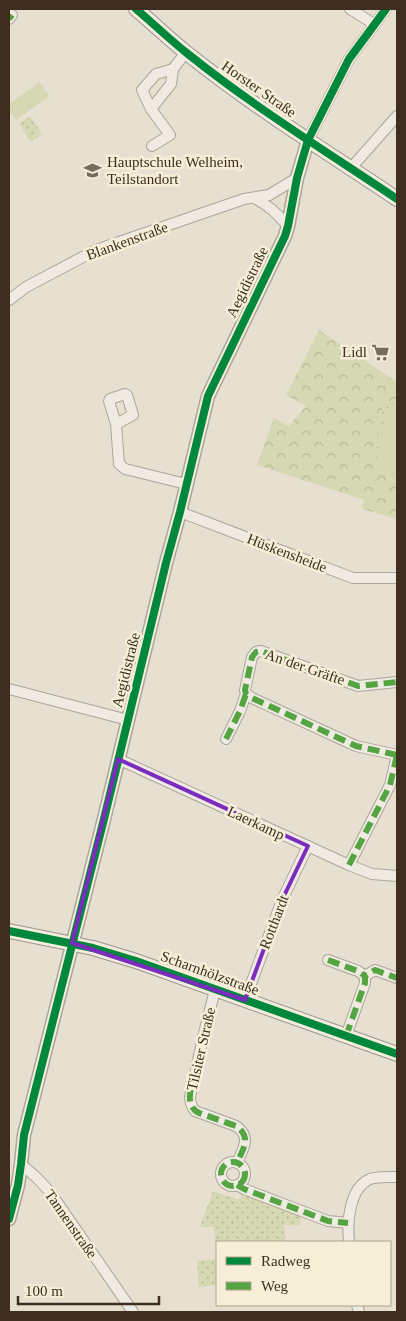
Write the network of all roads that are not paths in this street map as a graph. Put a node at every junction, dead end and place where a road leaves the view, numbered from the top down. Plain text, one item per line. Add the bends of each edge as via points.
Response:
1 (136, 9) edge
2 (350, 9) edge
3 (386, 9) edge
4 (374, 24) junction
5 (186, 52) junction
6 (173, 69) junction
7 (151, 109) junction
8 (397, 116) edge
9 (308, 140) junction
10 (152, 146) dead end
11 (351, 168) junction
12 (297, 178) junction
13 (254, 198) junction
14 (397, 199) edge
15 (288, 226) junction
16 (9, 300) edge
17 (116, 424) dead end
18 (186, 484) junction
19 (180, 512) junction
20 (397, 578) edge
21 (397, 682) edge
22 (9, 689) edge
23 (246, 694) junction
24 (128, 720) junction
25 (226, 739) dead end
26 (397, 755) edge
27 (118, 759) junction
28 (308, 846) junction
29 (349, 865) junction
30 (397, 876) edge
31 (9, 931) edge
32 (72, 943) junction
33 (328, 960) dead end
34 (364, 976) junction
35 (397, 978) edge
36 (215, 990) junction
37 (245, 1000) junction
38 (346, 1036) junction
39 (397, 1054) edge
40 (238, 1163) junction
41 (21, 1164) junction
42 (397, 1177) edge
43 (237, 1185) junction
44 (9, 1220) edge
45 (348, 1223) junction
46 (349, 1241) edge
47 (133, 1312) edge

1 - 5 main road, Horster Straße
2 - 4 street
3 - 4 street
4 - 9 street via 350,59
5 - 6 street
5 - 9 main road, Horster Straße
6 - 7 street via 171,84
6 - 7 street via 156,74 142,90
7 - 10 street via 170,135
8 - 11 street
9 - 11 main road, Horster Straße
9 - 12 street, Aegidistraße
11 - 14 main road, Horster Straße
12 - 13 street, Blankenstraße via 269,195
12 - 15 street, Aegidistraße
13 - 15 street
13 - 16 street, Blankenstraße via 96,250 26,287
15 - 18 street, Aegidistraße via 208,396
17 - 18 street via 121,466
18 - 19 street, Aegidistraße
19 - 20 street, Hüskensheide via 353,578
19 - 24 street, Aegidistraße
21 - 23 street, An der Gräfte via 358,686 259,651 252,657
22 - 24 street
23 - 25 street, An der Gräfte
23 - 26 street via 356,746
24 - 27 street, Aegidistraße
26 - 29 street via 390,785
27 - 28 street, Laerkamp
27 - 32 street, Aegidistraße
28 - 29 street, Laerkamp
28 - 37 street, Rotthardt via 282,900
29 - 30 street, Laerkamp via 372,874
31 - 32 main road, Scharnhölzstraße
32 - 36 main road, Scharnhölzstraße via 136,961
32 - 41 street, Aegidistraße via 24,1134
33 - 34 street
34 - 35 street via 375,970
34 - 38 street via 365,983
36 - 37 main road, Scharnhölzstraße
36 - 40 street, Tilsiter Straße via 190,1102 194,1111 241,1129 246,1139
37 - 38 main road, Scharnhölzstraße
38 - 39 main road, Scharnhölzstraße
40 - 43 street, Tilsiter Straße via 244,1170 244,1179
40 - 43 street via 228,1163 221,1174 228,1185
41 - 44 street, Aegidistraße
41 - 47 street, Tannenstraße via 50,1192
42 - 45 street via 371,1178 360,1187
43 - 45 street via 328,1221
45 - 46 street

